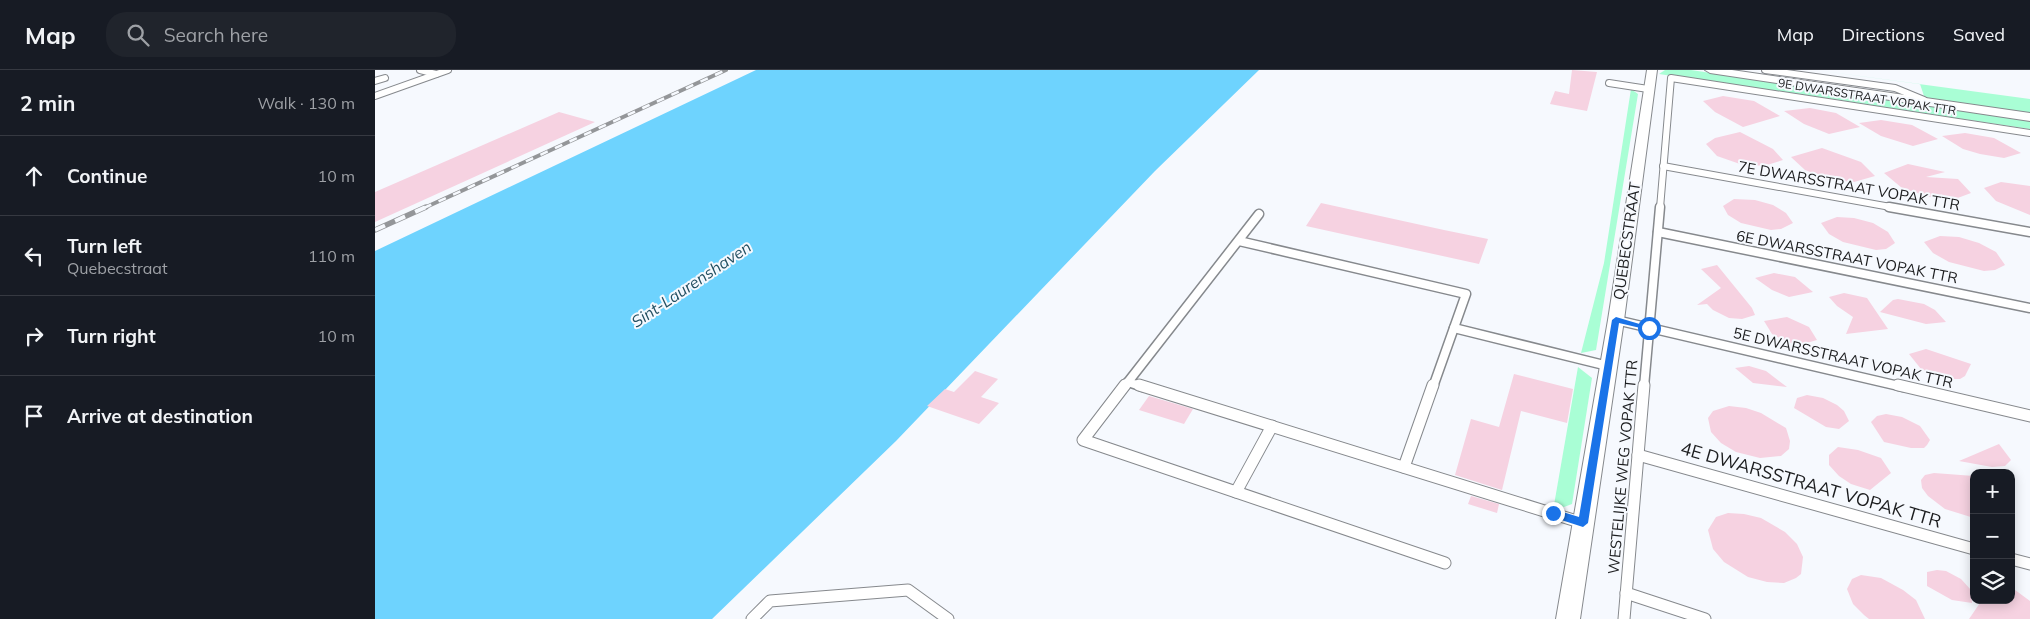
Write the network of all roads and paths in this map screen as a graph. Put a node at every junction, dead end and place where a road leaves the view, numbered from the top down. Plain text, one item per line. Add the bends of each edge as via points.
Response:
1 (420, 70) edge
2 (448, 70) edge
3 (1651, 70) edge
4 (1709, 70) edge
5 (1765, 70) edge
6 (436, 74) junction
7 (375, 75) edge
8 (1671, 78) joint
9 (375, 81) edge
10 (1609, 83) dead end
11 (1649, 89) junction
12 (375, 96) edge
13 (1929, 102) junction
14 (2030, 117) edge
15 (2030, 133) edge
16 (1663, 166) junction
17 (1259, 214) dead end
18 (1658, 232) junction
19 (2030, 232) edge
20 (1239, 241) junction
21 (2030, 308) edge
22 (1616, 320) junction
23 (1454, 328) junction
24 (1649, 328) junction
25 (1608, 366) junction
26 (1128, 382) junction
27 (2030, 416) edge
28 (1272, 426) junction
29 (1638, 455) junction
30 (1404, 467) junction
31 (1236, 492) junction
32 (1583, 523) junction
33 (1970, 548) edge
34 (2015, 560) edge
35 (1445, 563) dead end
36 (2030, 564) edge
37 (1626, 593) junction
38 (752, 619) edge
39 (948, 619) edge
40 (1568, 619) edge
41 (1624, 619) edge
42 (1705, 619) edge

1 - 6 lane
2 - 6 lane
3 - 11 street, QUEBECSTRAAT
4 - 13 street
5 - 13 lane via 1895,88
6 - 12 lane
7 - 9 lane via 385,78
8 - 15 lane, 9E DWARSSTRAAT VOPAK TTR
8 - 16 lane, WESTELIJKE WEG VOPAK TTR
10 - 11 lane
11 - 22 street, QUEBECSTRAAT
13 - 14 street
16 - 18 lane, WESTELIJKE WEG VOPAK TTR
16 - 19 lane, 7E DWARSSTRAAT VOPAK TTR
17 - 20 lane
18 - 21 lane, 6E DWARSSTRAAT VOPAK TTR
18 - 24 lane, WESTELIJKE WEG VOPAK TTR
20 - 23 lane via 1466,294
20 - 26 lane
22 - 24 lane, 5E DWARSSTRAAT VOPAK TTR
22 - 25 street, QUEBECSTRAAT
23 - 25 lane
23 - 30 lane
24 - 27 lane, 5E DWARSSTRAAT VOPAK TTR
24 - 29 lane, WESTELIJKE WEG VOPAK TTR
25 - 32 street, QUEBECSTRAAT
26 - 28 lane
26 - 31 lane via 1083,440
28 - 30 lane
28 - 31 lane
29 - 33 lane, 4E DWARSSTRAAT VOPAK TTR
29 - 37 lane, WESTELIJKE WEG VOPAK TTR
30 - 32 lane
31 - 35 lane
32 - 40 street, QUEBECSTRAAT
34 - 36 lane
37 - 41 lane, WESTELIJKE WEG VOPAK TTR
37 - 42 lane
38 - 39 lane via 770,602 908,590

